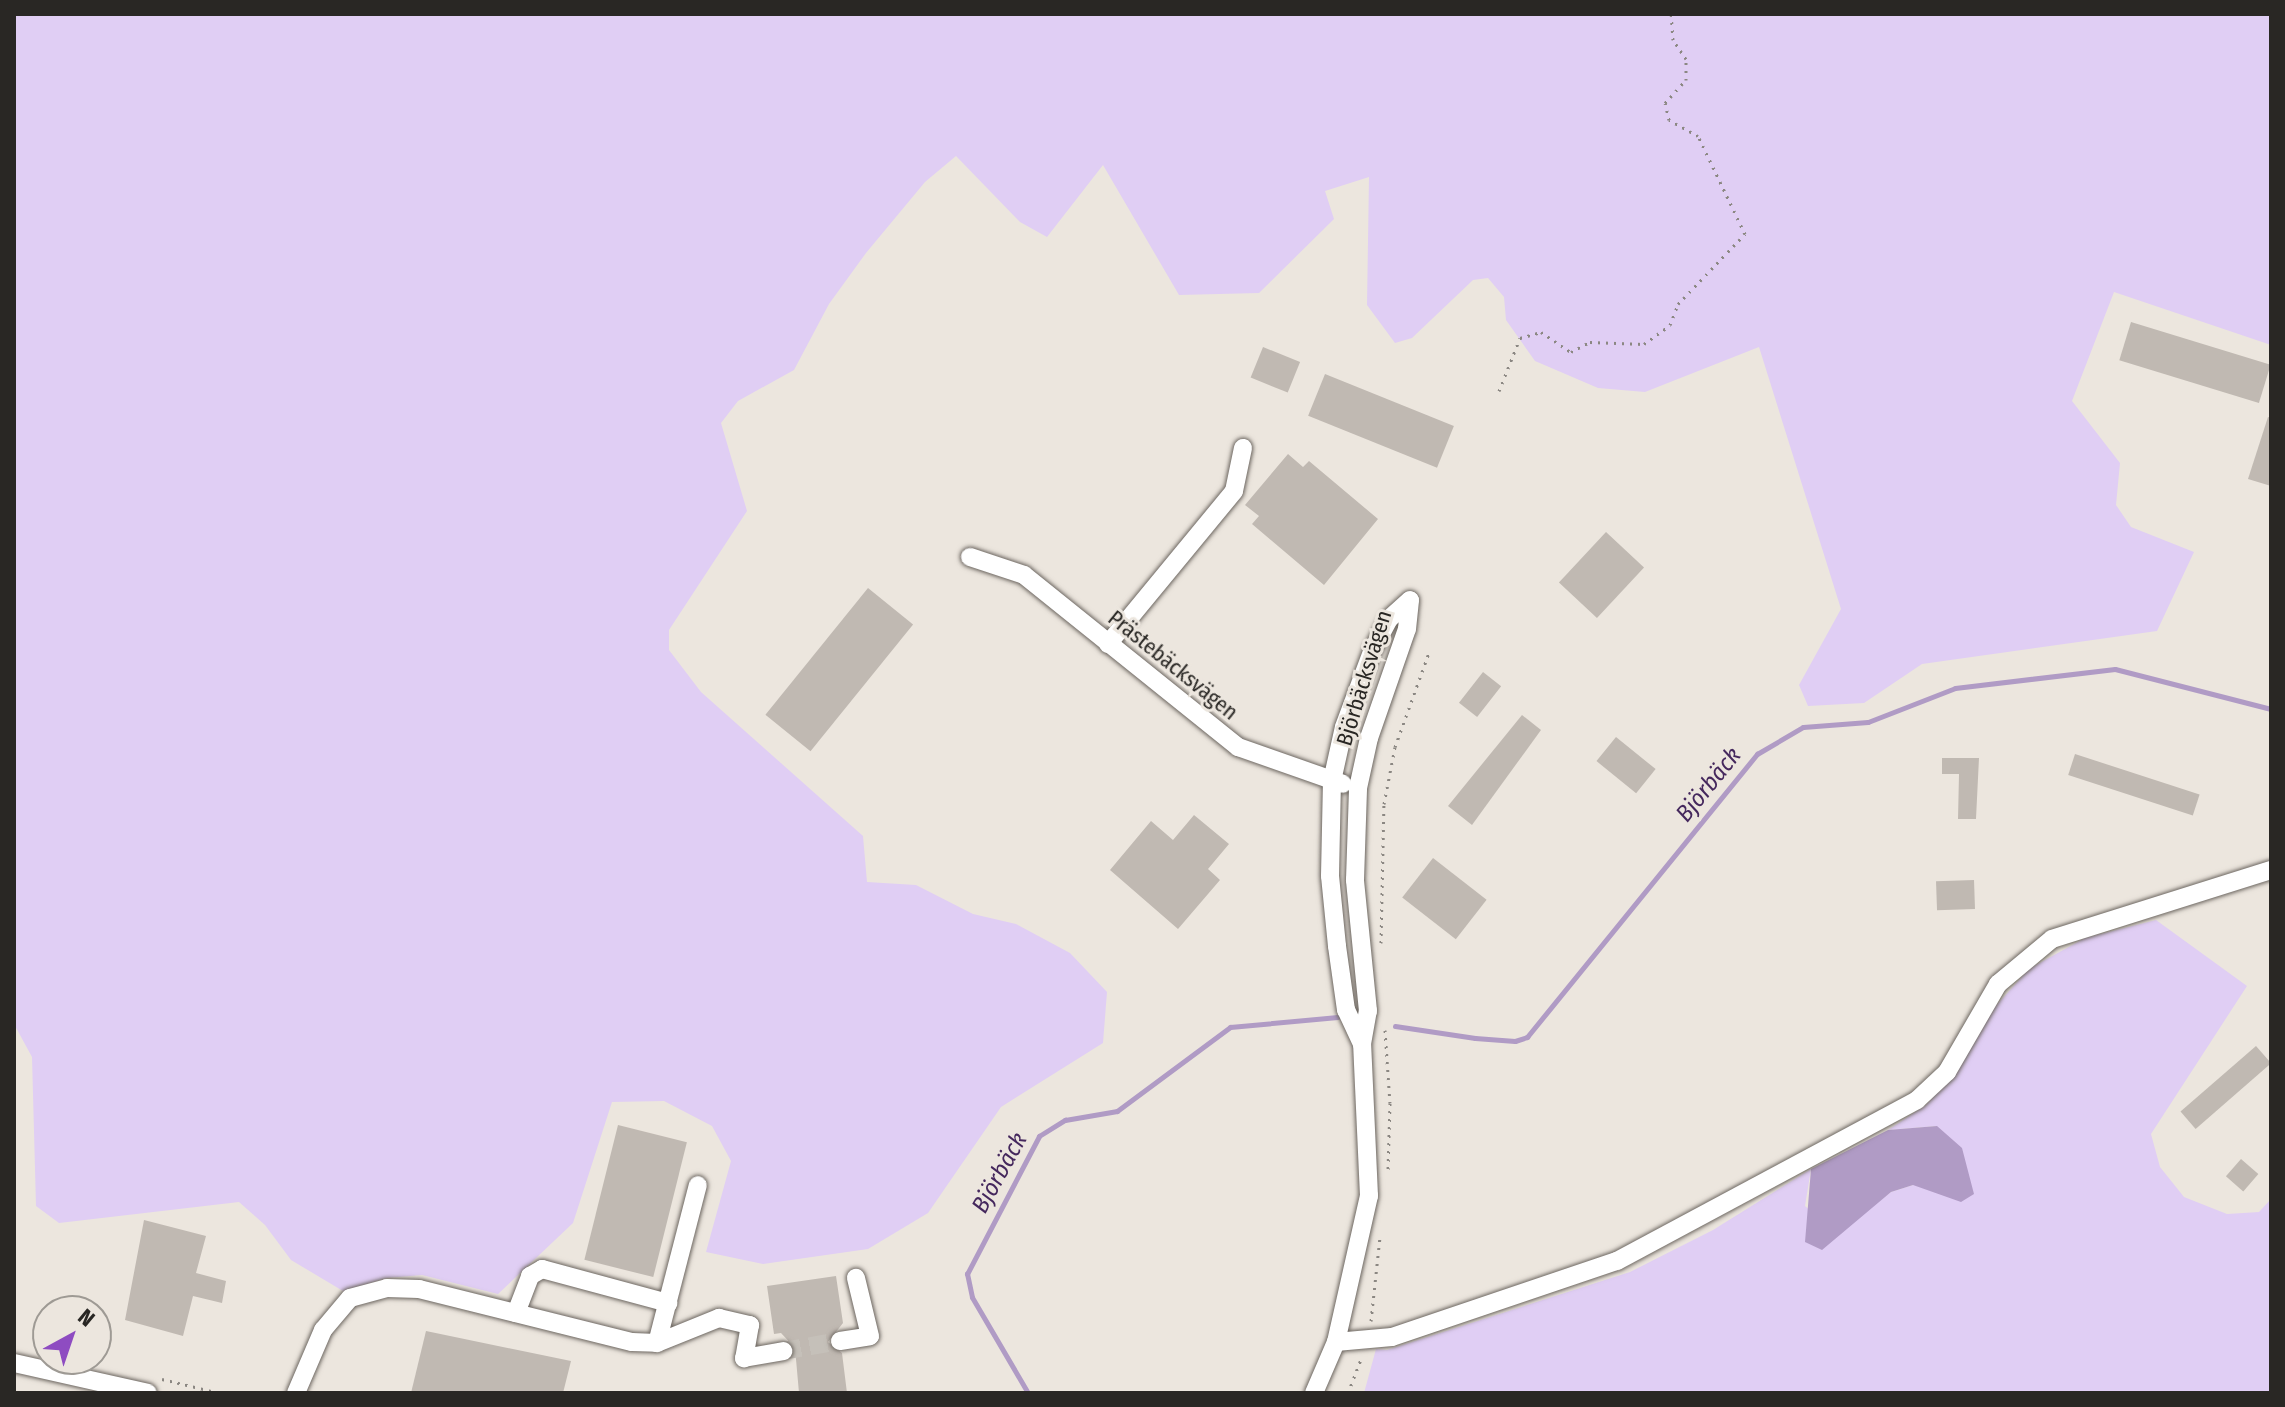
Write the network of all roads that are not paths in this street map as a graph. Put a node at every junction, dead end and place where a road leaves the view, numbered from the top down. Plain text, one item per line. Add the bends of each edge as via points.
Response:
1 (1243, 448) dead end
2 (970, 557) dead end
3 (1108, 644) junction
4 (1332, 781) junction
5 (1358, 788) junction
6 (2271, 870) edge
7 (1362, 1044) junction
8 (698, 1185) dead end
9 (856, 1278) dead end
10 (668, 1303) junction
11 (516, 1313) junction
12 (840, 1341) tunnel mouth
13 (1336, 1342) junction
14 (657, 1343) junction
15 (783, 1351) tunnel mouth
16 (14, 1363) edge
17 (148, 1393) edge
18 (296, 1393) edge
19 (1314, 1393) edge

1 - 3 street via 1234,491
2 - 3 street, Prästebäcksvägen via 1024,575
3 - 4 street, Prästebäcksvägen via 1238,747
4 - 5 street, Prästebäcksvägen
4 - 5 street, Björbäcksvägen via 1344,727 1373,649 1389,619 1410,600 1407,629 1369,738
4 - 7 street, Björbäcksvägen via 1330,876 1337,946 1346,1010
5 - 7 street, Björbäcksvägen via 1355,880 1368,1011
6 - 13 street via 2052,939 1998,984 1947,1072 1917,1100 1617,1261 1392,1337
7 - 13 street, Björbäcksvägen via 1369,1196
8 - 10 street
9 - 12 street via 870,1336
10 - 11 street via 542,1269 530,1276
10 - 14 street
11 - 14 street
11 - 18 street via 419,1289 387,1288 350,1298 323,1330
13 - 19 street, Björbäcksvägen
14 - 15 street via 719,1318 750,1325 744,1358
16 - 17 street

